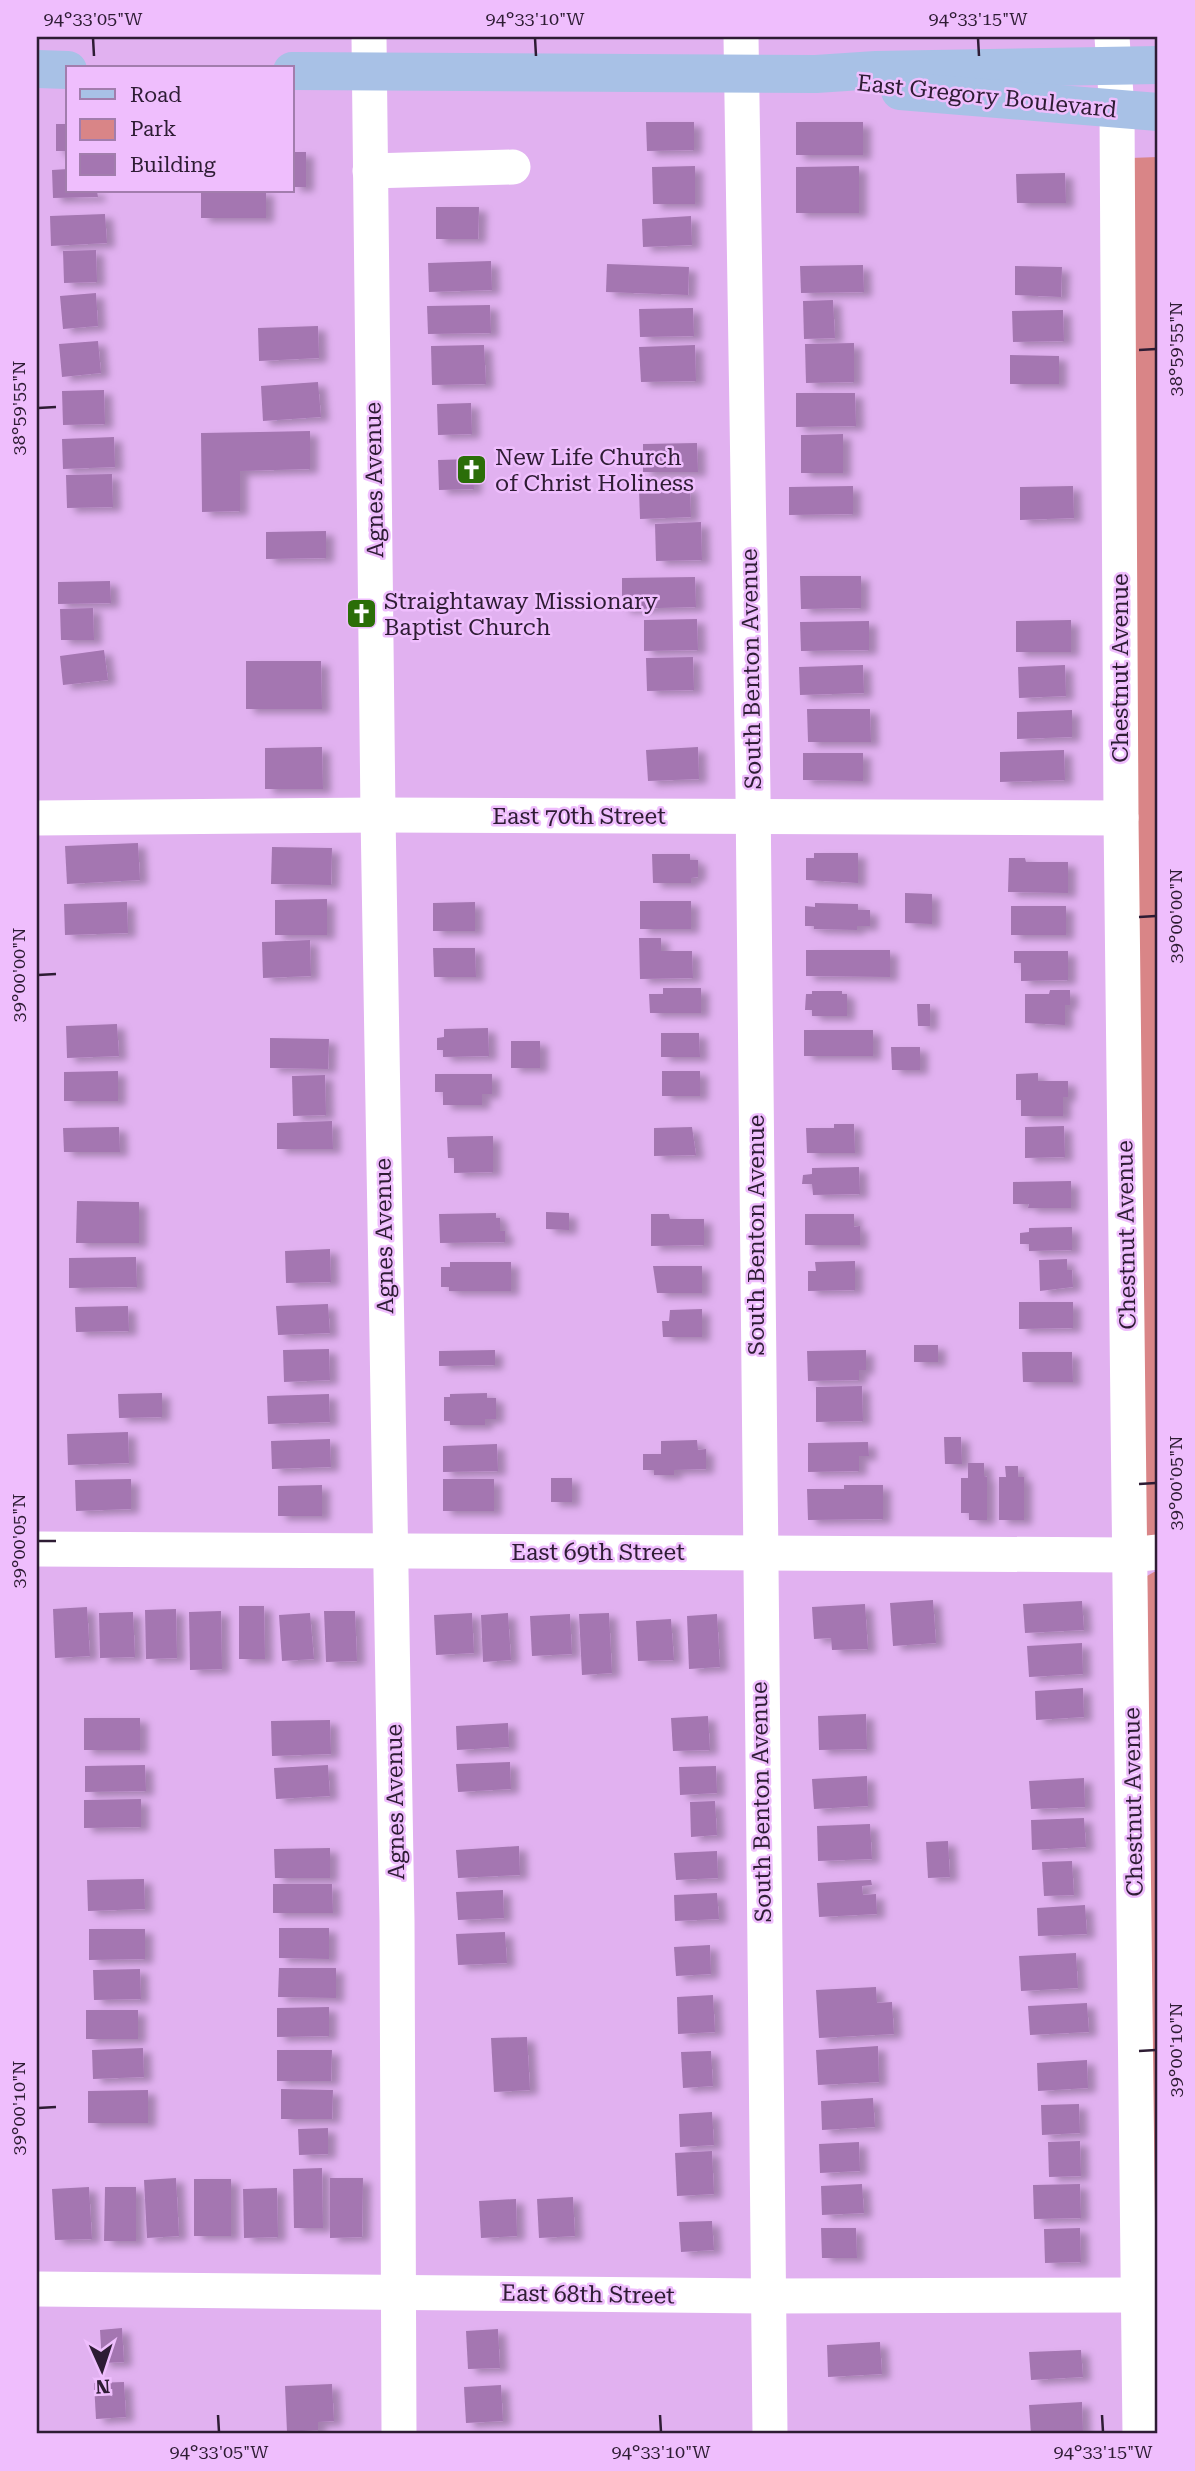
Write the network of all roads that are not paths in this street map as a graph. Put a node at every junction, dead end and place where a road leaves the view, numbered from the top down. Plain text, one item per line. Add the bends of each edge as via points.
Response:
1 (741, 37) edge
2 (1113, 51) edge
3 (369, 54) edge
4 (1158, 65) edge
5 (37, 69) edge
6 (66, 70) edge
7 (294, 71) edge
8 (816, 74) junction
9 (742, 75) junction
10 (1117, 110) junction
11 (1158, 112) edge
12 (513, 167) dead end
13 (370, 171) junction
14 (378, 815) junction
15 (753, 816) junction
16 (37, 818) edge
17 (1121, 818) junction
18 (37, 1549) edge
19 (389, 1552) junction
20 (758, 1552) junction
21 (1144, 1553) edge
22 (37, 2289) edge
23 (397, 2291) junction
24 (1139, 2295) junction
25 (768, 2296) junction
26 (399, 2434) edge
27 (770, 2434) edge
28 (1140, 2434) edge

1 - 9 street, South Benton Avenue
2 - 4 main road, East Gregory Boulevard
2 - 8 main road, East Gregory Boulevard
2 - 10 street, Chestnut Avenue
3 - 7 main road, East Gregory Boulevard
3 - 9 main road, East Gregory Boulevard
3 - 13 street, Agnes Avenue
5 - 6 main road
8 - 9 main road, East Gregory Boulevard
8 - 10 main road, East Gregory Boulevard via 870,88
9 - 15 street, South Benton Avenue
10 - 11 main road, East Gregory Boulevard
10 - 17 street, Chestnut Avenue
12 - 13 street
13 - 14 street, Agnes Avenue
14 - 15 street, East 70th Street
14 - 16 street, East 70th Street
14 - 19 street, Agnes Avenue
15 - 17 street, East 70th Street
15 - 20 street, South Benton Avenue
17 - 21 street, Chestnut Avenue
18 - 19 street, East 69th Street
19 - 20 street, East 69th Street
19 - 23 street, Agnes Avenue via 397,1921
20 - 21 street, East 69th Street
20 - 25 street, South Benton Avenue
21 - 24 street, Chestnut Avenue
22 - 23 street, East 68th Street
23 - 25 street, East 68th Street
23 - 26 street, Agnes Avenue
24 - 25 street, East 68th Street
24 - 28 street, Chestnut Avenue
25 - 27 street, South Benton Avenue

